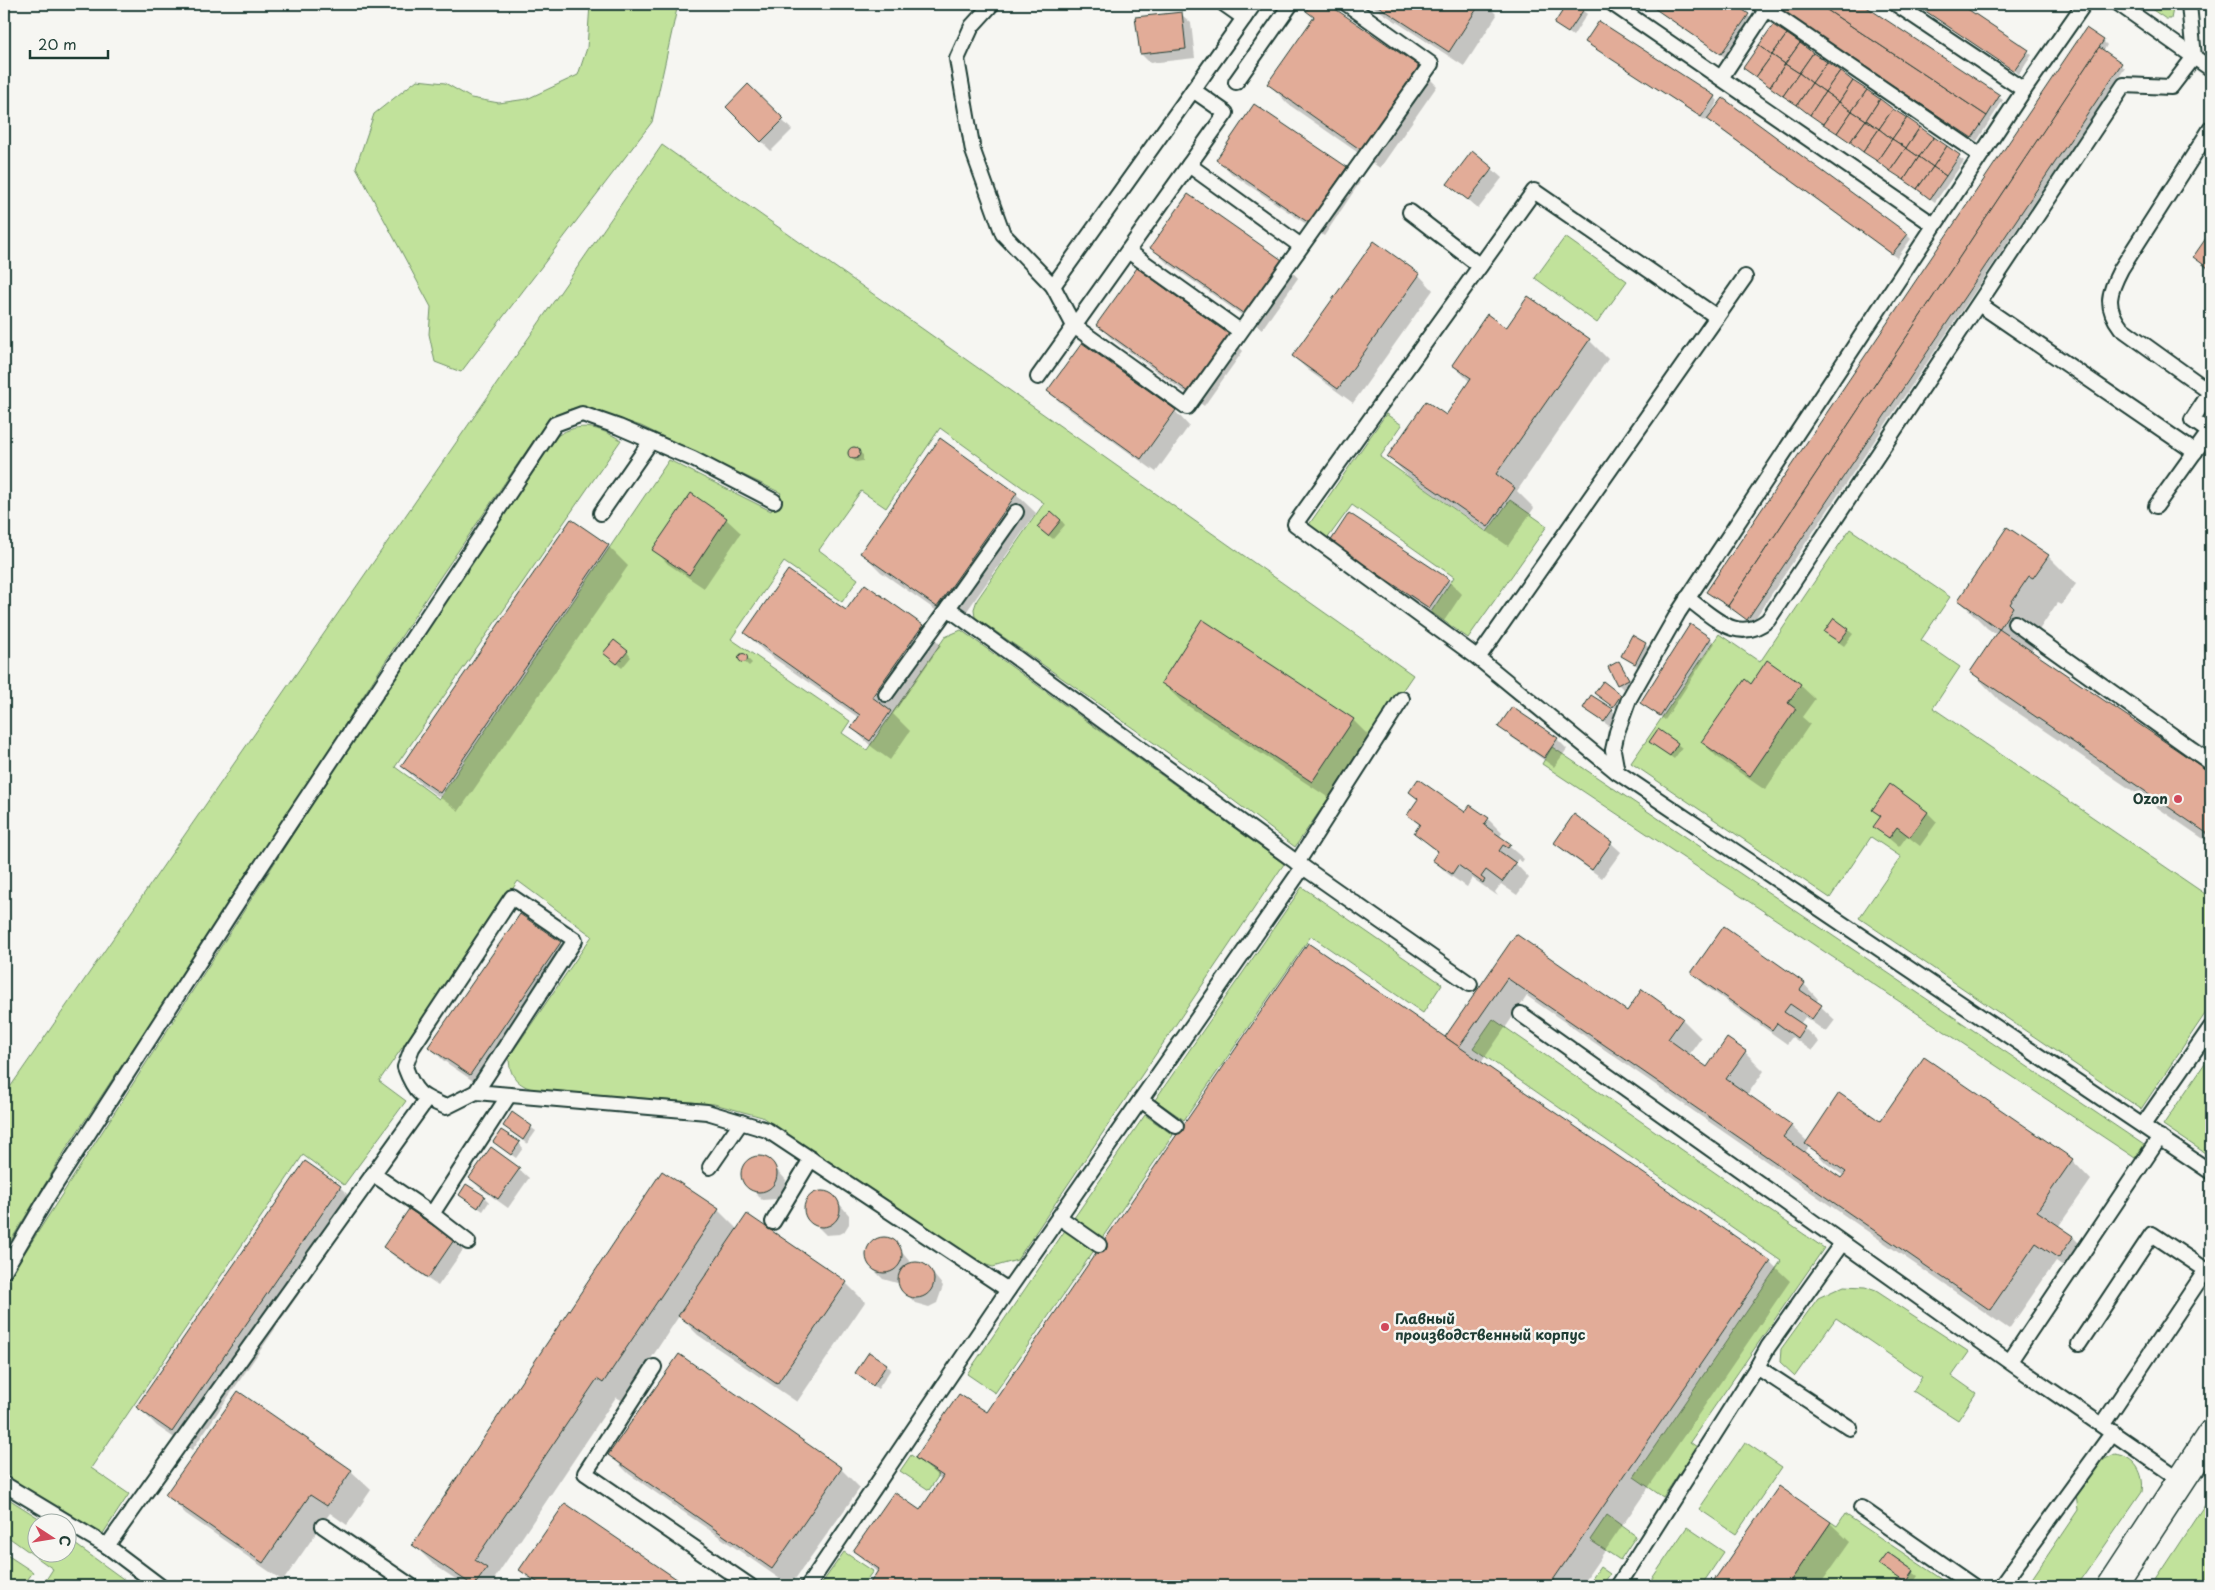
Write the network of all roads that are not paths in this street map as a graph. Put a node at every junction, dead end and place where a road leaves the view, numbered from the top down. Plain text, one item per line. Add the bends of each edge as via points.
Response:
1 (992, 4) edge
2 (1224, 4) edge
3 (1254, 4) edge
4 (1291, 4) edge
5 (1347, 4) edge
6 (1612, 4) edge
7 (1896, 4) edge
8 (2084, 4) edge
9 (2118, 4) edge
10 (2189, 4) edge
11 (1765, 5) edge
12 (1244, 18) junction
13 (2194, 57) junction
14 (2211, 69) edge
15 (1721, 78) junction
16 (1236, 82) dead end
17 (1193, 90) junction
18 (2024, 90) junction
19 (2211, 128) edge
20 (1980, 155) junction
21 (1189, 165) junction
22 (1410, 212) dead end
23 (1934, 225) junction
24 (1302, 246) junction
25 (1128, 251) junction
26 (1480, 266) junction
27 (1745, 277) dead end
28 (1053, 286) junction
29 (1979, 304) junction
30 (1717, 317) junction
31 (1074, 326) junction
32 (1240, 331) junction
33 (1038, 377) dead end
34 (2211, 391) edge
35 (2210, 433) edge
36 (651, 441) junction
37 (2195, 452) junction
38 (774, 501) dead end
39 (2156, 506) dead end
40 (1016, 512) dead end
41 (601, 513) dead end
42 (1687, 598) junction
43 (948, 608) junction
44 (2015, 623) dead end
45 (1478, 658) junction
46 (886, 694) dead end
47 (1402, 700) dead end
48 (2211, 763) edge
49 (1617, 772) junction
50 (1300, 865) junction
51 (1470, 984) dead end
52 (1521, 1014) dead end
53 (2211, 1027) edge
54 (476, 1092) junction
55 (509, 1095) junction
56 (427, 1099) junction
57 (1141, 1100) junction
58 (741, 1122) junction
59 (2144, 1125) junction
60 (1176, 1126) dead end
61 (2160, 1137) junction
62 (811, 1159) junction
63 (710, 1167) dead end
64 (2211, 1172) edge
65 (373, 1174) junction
66 (432, 1214) junction
67 (1059, 1217) junction
68 (773, 1222) dead end
69 (468, 1242) dead end
70 (1842, 1243) junction
71 (1099, 1245) dead end
72 (4, 1270) edge
73 (1008, 1290) junction
74 (2079, 1344) dead end
75 (2010, 1362) junction
76 (654, 1367) dead end
77 (1757, 1368) junction
78 (1850, 1428) dead end
79 (2108, 1428) junction
80 (2211, 1435) edge
81 (2181, 1480) junction
82 (4, 1484) edge
83 (1861, 1508) dead end
84 (49, 1512) edge
85 (324, 1526) dead end
86 (78, 1529) edge
87 (106, 1546) junction
88 (160, 1586) edge
89 (411, 1586) edge
90 (750, 1586) edge
91 (808, 1586) edge
92 (1618, 1586) edge
93 (1973, 1586) edge
94 (2001, 1586) edge
95 (2112, 1586) edge

1 - 28 lane via 972,26 957,59 973,152 1003,234
2 - 12 lane
3 - 12 lane
4 - 16 lane
5 - 24 lane via 1431,64
6 - 15 lane
7 - 18 lane
8 - 18 lane
9 - 13 lane
10 - 13 lane
11 - 15 lane
11 - 20 lane
12 - 17 lane
13 - 14 lane
13 - 29 lane via 2171,87 2124,84
15 - 23 lane
17 - 21 lane via 1226,113
17 - 28 lane
18 - 20 lane
19 - 34 lane via 2121,269 2113,286 2110,309 2121,328
20 - 23 lane
21 - 24 lane
21 - 25 lane
22 - 26 lane
23 - 42 lane
24 - 32 lane
25 - 31 lane
25 - 32 lane
26 - 30 lane via 1534,191
26 - 45 lane via 1295,524
27 - 30 lane
28 - 31 lane
29 - 37 lane
29 - 42 lane via 1768,620 1751,630 1732,629
30 - 45 lane
31 - 32 lane via 1186,406
31 - 33 lane
34 - 35 lane via 2192,420
35 - 37 lane
36 - 38 lane
36 - 41 lane
36 - 72 lane via 582,414 555,424 250,883 48,1196
37 - 39 lane
40 - 43 lane
42 - 49 lane via 1629,699 1613,750
43 - 46 lane
43 - 50 lane
44 - 48 lane
45 - 49 lane
47 - 50 lane
49 - 59 lane
50 - 51 lane
50 - 57 lane
52 - 70 lane
53 - 59 lane
54 - 55 lane
54 - 56 lane via 446,1107
54 - 56 lane via 575,940 512,897 412,1048 405,1067 412,1087
55 - 58 lane via 707,1112
55 - 66 lane
56 - 65 lane
57 - 60 lane
57 - 67 lane
58 - 62 lane via 767,1130
58 - 63 lane
59 - 61 lane
61 - 64 lane
61 - 75 lane
62 - 68 lane
62 - 73 lane
65 - 66 lane
65 - 87 lane
66 - 69 lane
67 - 71 lane
67 - 73 lane
70 - 75 lane
70 - 77 lane via 1768,1346
73 - 91 lane
74 - 79 lane via 2152,1234 2206,1270
75 - 79 lane
76 - 90 lane via 585,1473
77 - 78 lane
77 - 92 lane
79 - 81 lane
79 - 94 lane
80 - 81 main road
81 - 95 main road
82 - 84 lane
83 - 93 lane
85 - 89 lane
86 - 87 lane
87 - 88 lane

